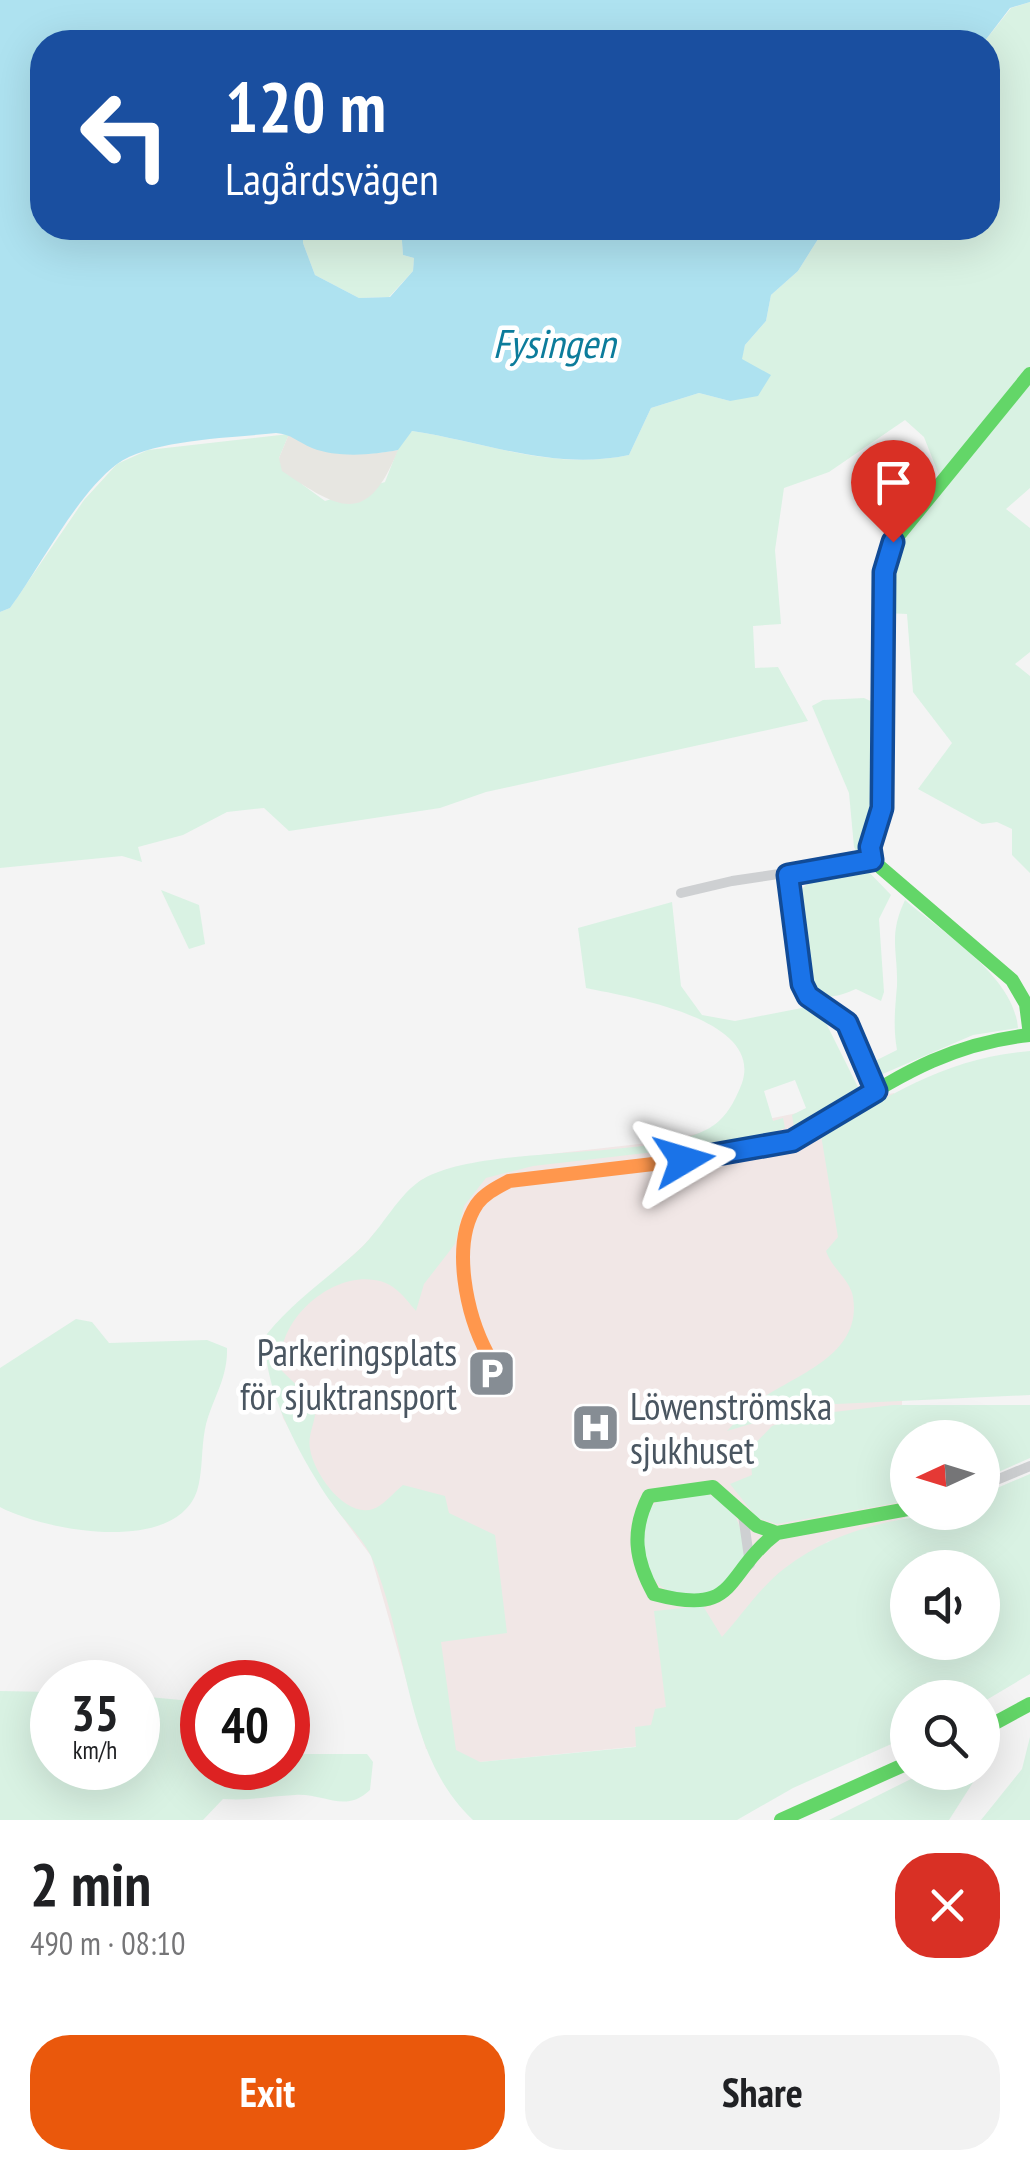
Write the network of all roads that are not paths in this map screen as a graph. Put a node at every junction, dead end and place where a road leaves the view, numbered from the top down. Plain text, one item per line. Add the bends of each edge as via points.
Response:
1 (1030, 374) edge
2 (872, 860) junction
3 (788, 875) junction
4 (681, 893) dead end
5 (1030, 1035) edge
6 (876, 1091) junction
7 (488, 1355) dead end
8 (1030, 1466) edge
9 (1000, 1478) edge
10 (890, 1512) edge
11 (743, 1515) junction
12 (778, 1534) junction
13 (750, 1564) junction
14 (1030, 1704) edge
15 (1000, 1720) edge
16 (890, 1771) edge
17 (781, 1820) edge

1 - 2 street via 908,519 888,557 880,627 882,808
2 - 3 street
2 - 5 street via 1012,980 1026,1004
3 - 4 street
3 - 6 street via 802,984 808,996 847,1023
5 - 6 street via 984,1040 926,1061
6 - 7 street via 792,1141 509,1182 487,1192 467,1226 464,1251 478,1340
8 - 9 street
10 - 12 street
11 - 12 street
11 - 13 street
11 - 13 street via 713,1487 649,1496 636,1519 636,1553 654,1594 675,1601 717,1598 735,1587
12 - 13 street via 762,1542
14 - 15 street
16 - 17 street

